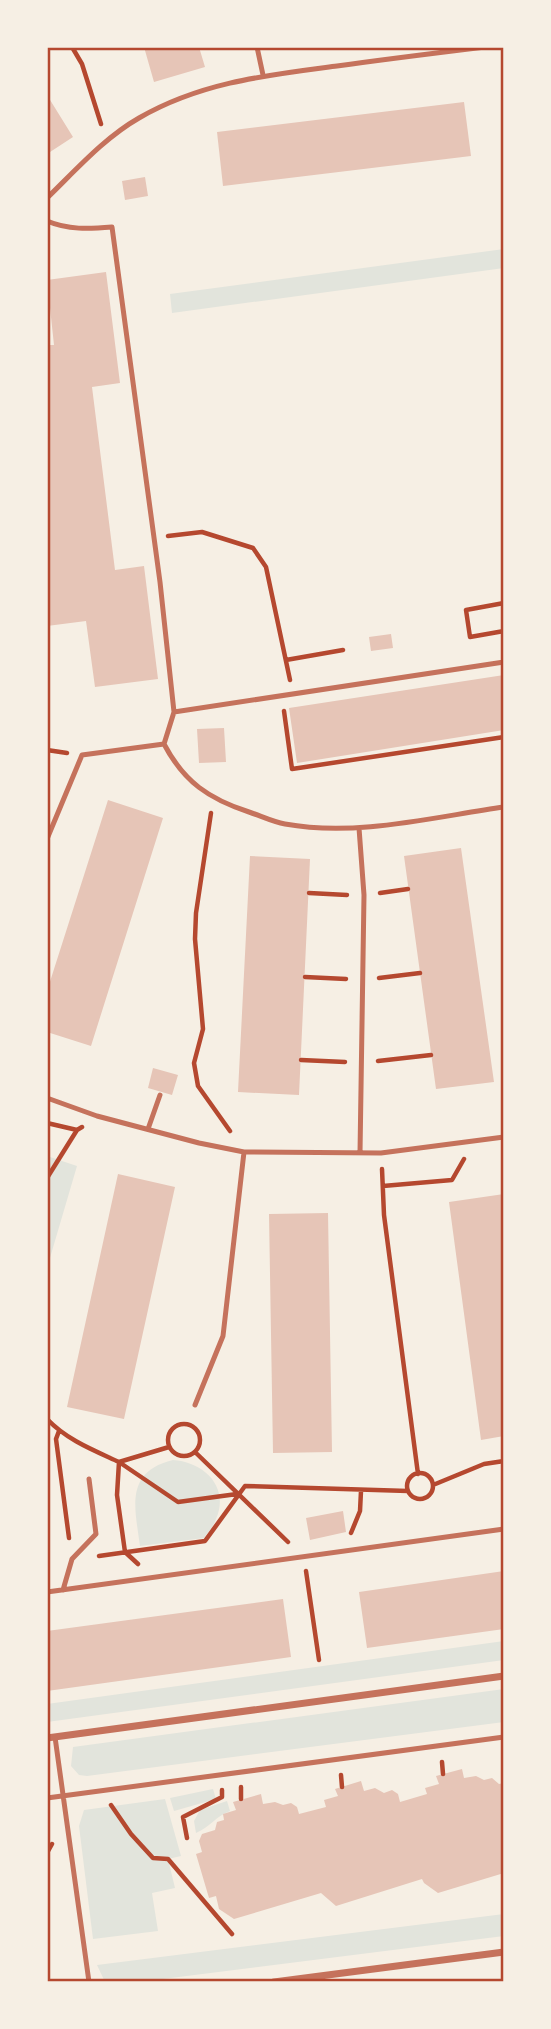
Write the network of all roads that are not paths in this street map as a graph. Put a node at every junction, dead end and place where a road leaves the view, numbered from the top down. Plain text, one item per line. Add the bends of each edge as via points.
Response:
1 (257, 47) edge
2 (485, 47) edge
3 (263, 75) junction
4 (47, 198) edge
5 (47, 222) edge
6 (504, 662) edge
7 (174, 712) junction
8 (164, 744) junction
9 (504, 807) edge
10 (359, 828) junction
11 (47, 839) edge
12 (160, 1095) dead end
13 (47, 1098) edge
14 (148, 1129) junction
15 (504, 1137) edge
16 (244, 1152) junction
17 (360, 1153) junction
18 (195, 1405) dead end
19 (89, 1479) dead end
20 (504, 1529) edge
21 (63, 1590) junction
22 (47, 1592) edge
23 (504, 1676) edge
24 (51, 1737) edge
25 (504, 1738) edge
26 (63, 1796) junction
27 (47, 1798) edge
28 (504, 1952) edge
29 (89, 1982) edge
30 (274, 1982) edge

1 - 3 lane
2 - 3 lane
3 - 4 lane via 175,99 136,119
5 - 7 lane via 84,229 112,228
6 - 7 lane
7 - 8 lane
8 - 10 lane via 190,781 214,799 284,824
8 - 11 lane via 82,755
9 - 10 lane
10 - 17 lane via 364,895
12 - 14 lane
13 - 14 lane
14 - 16 lane
15 - 17 lane
16 - 17 lane
16 - 18 lane via 223,1336
19 - 21 lane via 96,1534 72,1559
20 - 21 lane
21 - 22 lane
23 - 24 street
24 - 26 lane
25 - 26 lane
26 - 27 lane
26 - 29 lane
28 - 30 street

